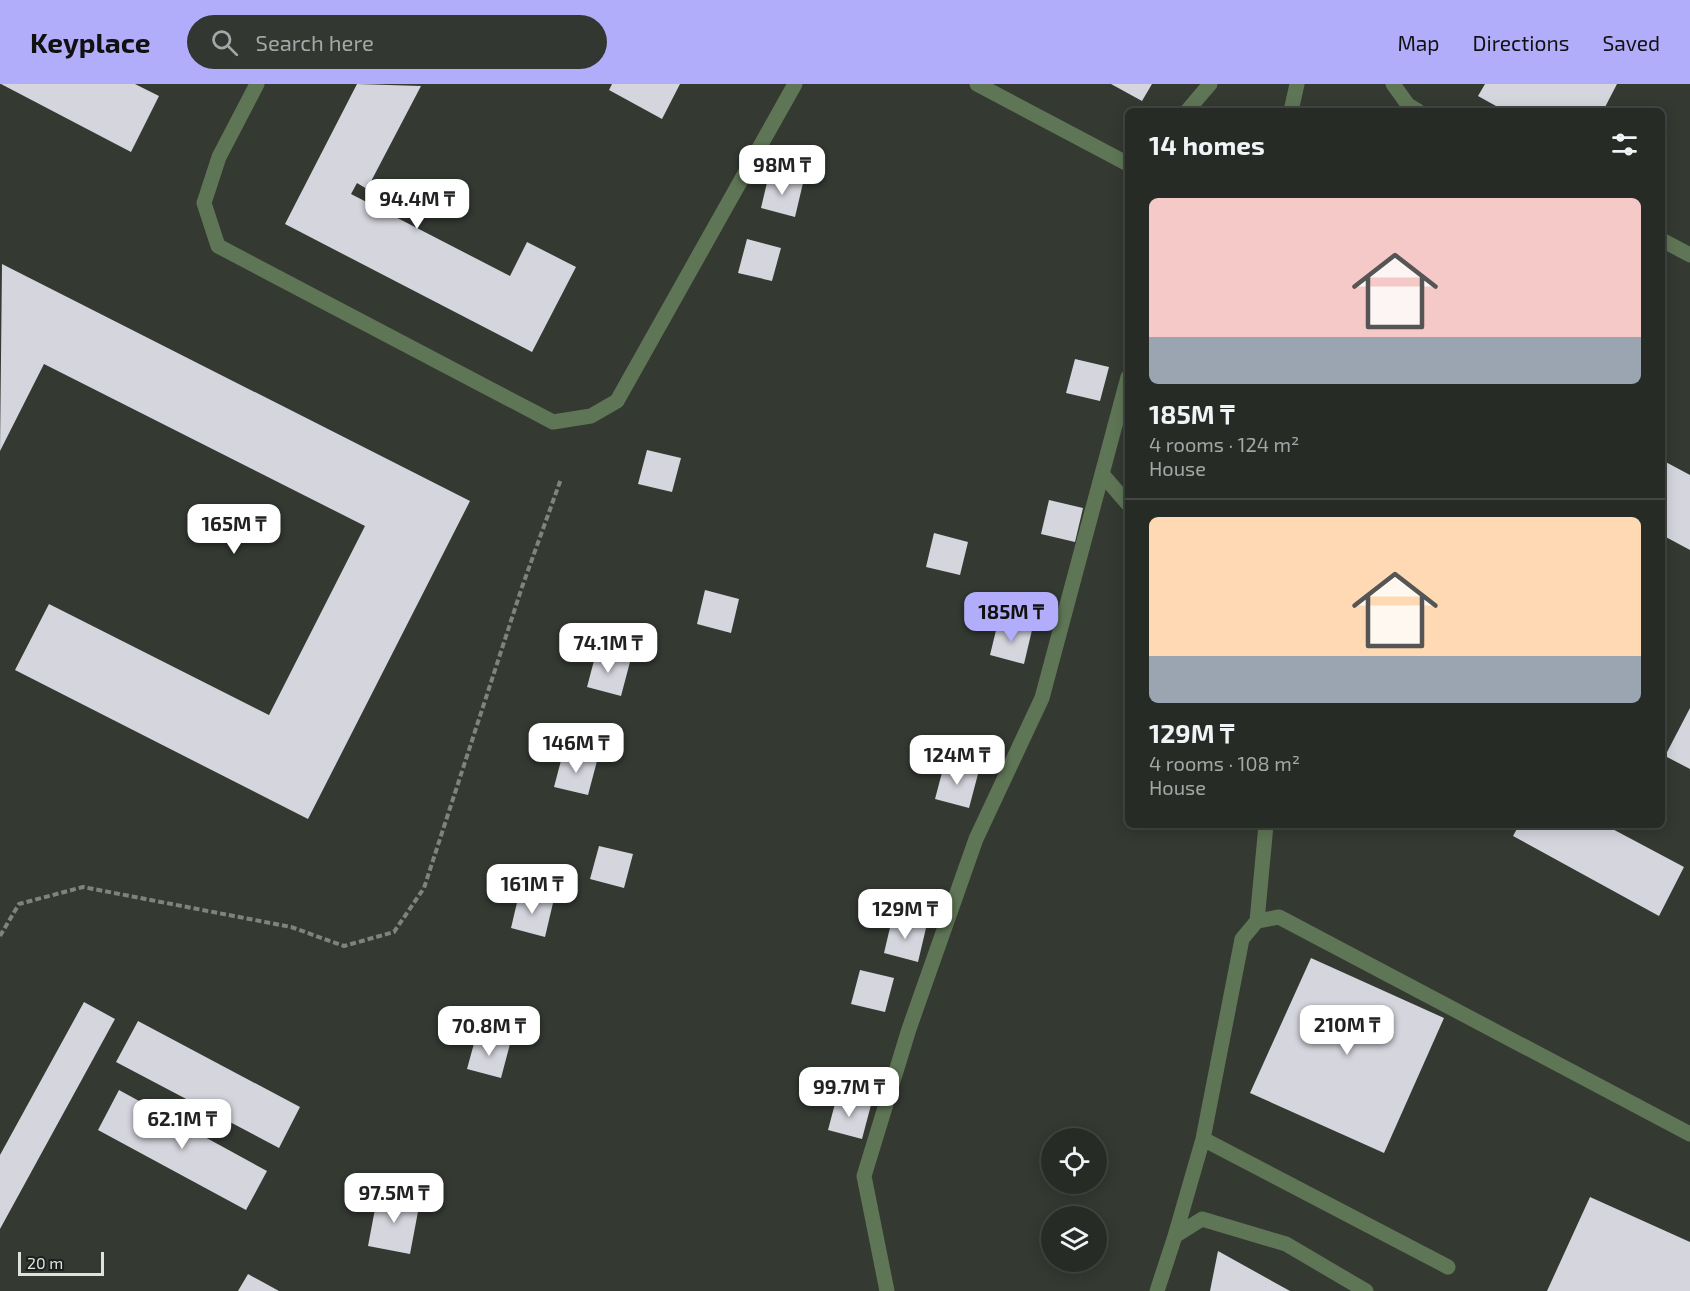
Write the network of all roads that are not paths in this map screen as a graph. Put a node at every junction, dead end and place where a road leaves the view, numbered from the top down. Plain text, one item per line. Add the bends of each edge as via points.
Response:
1 (256, 84) edge
2 (795, 84) edge
3 (977, 84) edge
4 (1210, 84) edge
5 (1297, 84) edge
6 (1394, 84) edge
7 (1190, 108) edge
8 (1292, 108) edge
9 (1413, 108) edge
10 (1125, 162) edge
11 (1665, 242) edge
12 (1690, 255) edge
13 (1125, 388) edge
14 (1102, 474) junction
15 (1125, 501) edge
16 (1266, 828) edge
17 (1257, 921) junction
18 (1690, 1134) edge
19 (1203, 1139) junction
20 (1175, 1236) junction
21 (1449, 1267) dead end
22 (887, 1291) edge
23 (1157, 1291) edge
24 (1366, 1291) edge

1 - 2 lane via 219,157 204,203 218,246 553,422 591,416 617,401
3 - 10 lane
4 - 7 lane
5 - 8 lane
6 - 9 lane
11 - 12 lane
13 - 14 lane
14 - 15 lane
14 - 22 lane via 1042,698 976,840 909,1029 864,1176
16 - 17 lane
17 - 18 lane via 1279,917
17 - 19 lane via 1242,939
19 - 20 lane
19 - 21 lane
20 - 23 lane
20 - 24 lane via 1202,1218 1286,1244

